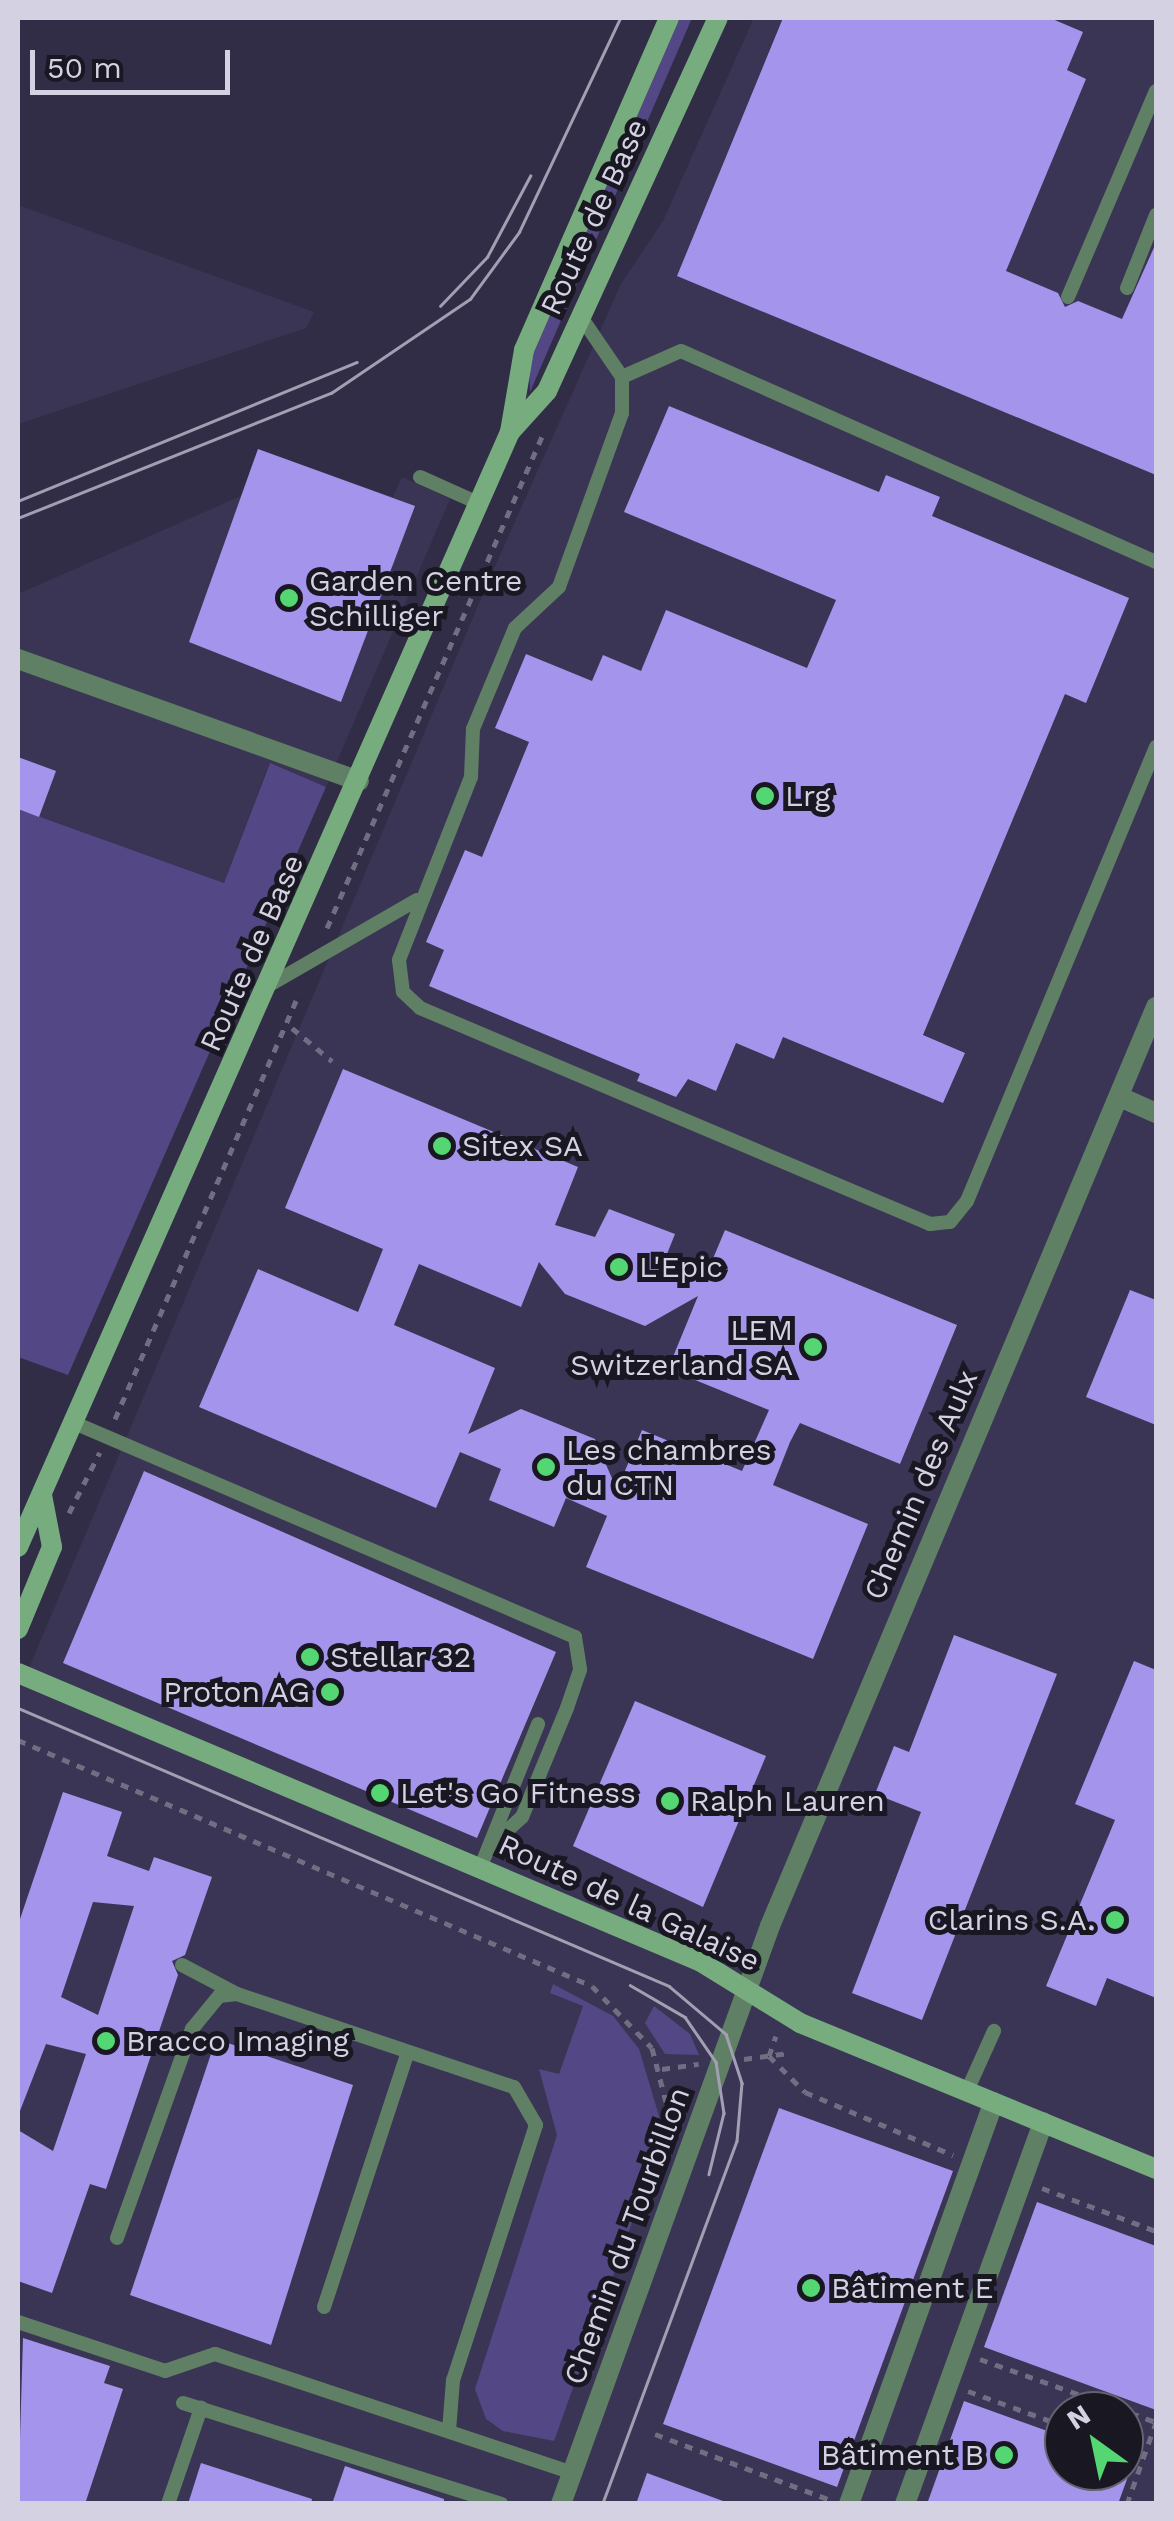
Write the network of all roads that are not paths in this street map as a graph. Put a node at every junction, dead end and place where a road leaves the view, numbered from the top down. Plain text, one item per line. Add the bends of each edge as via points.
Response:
1 (669, 18) edge
2 (718, 18) edge
3 (1154, 96) edge
4 (1156, 216) edge
5 (1127, 288) dead end
6 (1068, 297) dead end
7 (581, 317) junction
8 (622, 377) junction
9 (510, 432) junction
10 (420, 477) dead end
11 (478, 503) junction
12 (1156, 562) edge
13 (18, 659) edge
14 (1156, 747) edge
15 (359, 782) junction
16 (418, 900) junction
17 (272, 984) junction
18 (1156, 1007) edge
19 (1120, 1098) junction
20 (1156, 1113) edge
21 (72, 1422) junction
22 (42, 1495) junction
23 (18, 1547) edge
24 (18, 1629) edge
25 (18, 1673) edge
26 (538, 1724) dead end
27 (490, 1846) junction
28 (480, 1866) junction
29 (182, 1965) dead end
30 (749, 1990) junction
31 (237, 1994) junction
32 (994, 2030) dead end
33 (408, 2052) junction
34 (966, 2091) junction
35 (994, 2102) junction
36 (1043, 2122) junction
37 (1156, 2169) edge
38 (116, 2238) dead end
39 (324, 2307) dead end
40 (18, 2322) edge
41 (184, 2403) dead end
42 (201, 2408) junction
43 (449, 2431) junction
44 (572, 2473) junction
45 (494, 2502) edge
46 (168, 2504) edge
47 (562, 2504) edge
48 (850, 2504) edge
49 (905, 2504) edge

1 - 9 street, Route de Base via 524,350
2 - 7 street, Route de Base
3 - 6 lane
4 - 5 lane
7 - 8 lane
7 - 9 street, Route de Base via 547,391
8 - 12 lane via 681,351
8 - 16 lane via 622,413 558,587 515,628 473,728 471,777
9 - 11 street, Route de Base
10 - 11 lane
11 - 15 street, Route de Base
13 - 15 street
14 - 16 lane via 967,1200 950,1222 930,1224 420,1008 404,992 398,960
15 - 17 street, Route de Base
16 - 17 lane
17 - 21 street, Route de Base
18 - 19 street, Chemin des Aulx
19 - 20 street
19 - 30 street, Chemin des Aulx
21 - 22 street, Route de Base
21 - 27 lane via 575,1637 580,1670 567,1708 522,1818
22 - 23 street, Route de Base
22 - 24 street via 52,1547
25 - 28 street, Route de la Galaise
26 - 27 lane
27 - 28 lane
28 - 30 street, Route de la Galaise
29 - 31 lane
30 - 34 street, Route de la Galaise via 800,2023
30 - 44 street, Chemin du Tourbillon
31 - 33 lane
31 - 38 lane via 201,2009
32 - 34 lane
33 - 39 lane
33 - 43 lane via 514,2087 536,2125 452,2380
34 - 35 street, Route de la Galaise
35 - 36 street, Route de la Galaise
35 - 48 street
36 - 37 street, Route de la Galaise
36 - 49 street
40 - 43 lane via 165,2371 215,2354
41 - 42 lane
42 - 45 lane
42 - 46 lane
43 - 44 lane
44 - 47 street, Chemin du Tourbillon

